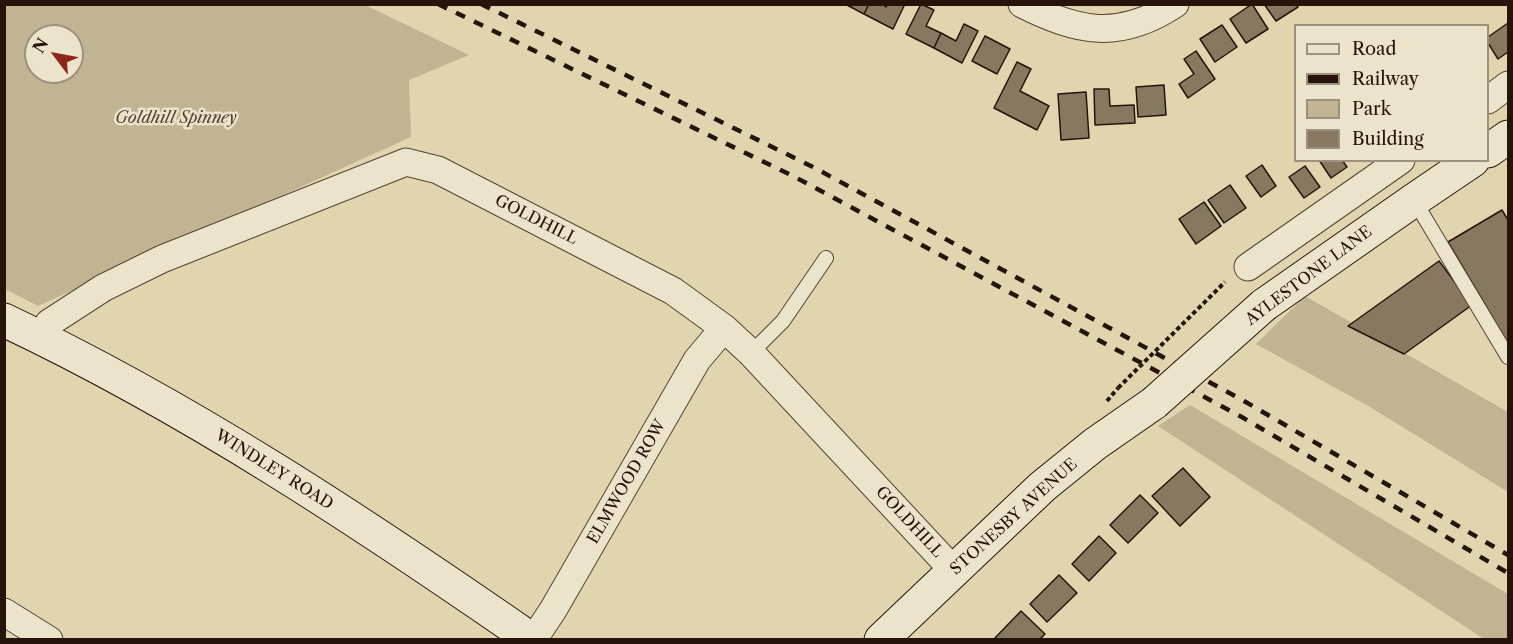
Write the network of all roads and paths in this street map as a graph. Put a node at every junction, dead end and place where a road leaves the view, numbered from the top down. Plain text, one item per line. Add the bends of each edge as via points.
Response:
1 (1022, 4) edge
2 (1174, 4) edge
3 (1509, 85) edge
4 (1489, 99) edge
5 (1509, 137) edge
6 (1489, 150) edge
7 (1398, 162) edge
8 (1470, 162) edge
9 (1414, 200) junction
10 (826, 258) dead end
11 (1248, 267) dead end
12 (1225, 282) dead end
13 (4, 320) edge
14 (724, 328) junction
15 (40, 337) junction
16 (751, 353) junction
17 (1509, 357) edge
18 (1118, 388) dead end
19 (1154, 403) joint
20 (954, 571) junction
21 (4, 612) edge
22 (894, 635) edge
23 (49, 639) edge
24 (532, 639) edge

1 - 2 street via 1049,18 1088,29 1117,29 1144,21
3 - 4 street
5 - 6 main road
7 - 11 street
8 - 9 main road, AYLESTONE LANE
9 - 17 lane
9 - 19 main road, AYLESTONE LANE, bridge via 1264,305
10 - 16 lane via 783,321
12 - 18 path, bridge
13 - 15 main road, WINDLEY ROAD
14 - 15 street, GOLDHILL via 673,291 438,170 406,162 162,259 103,288 49,323
14 - 16 street, GOLDHILL
14 - 24 street, ELMWOOD ROW via 698,360
15 - 24 main road, WINDLEY ROAD via 237,445
16 - 20 street, GOLDHILL
19 - 20 main road, STONESBY AVENUE via 1042,487
20 - 22 main road, STONESBY AVENUE
21 - 23 street

